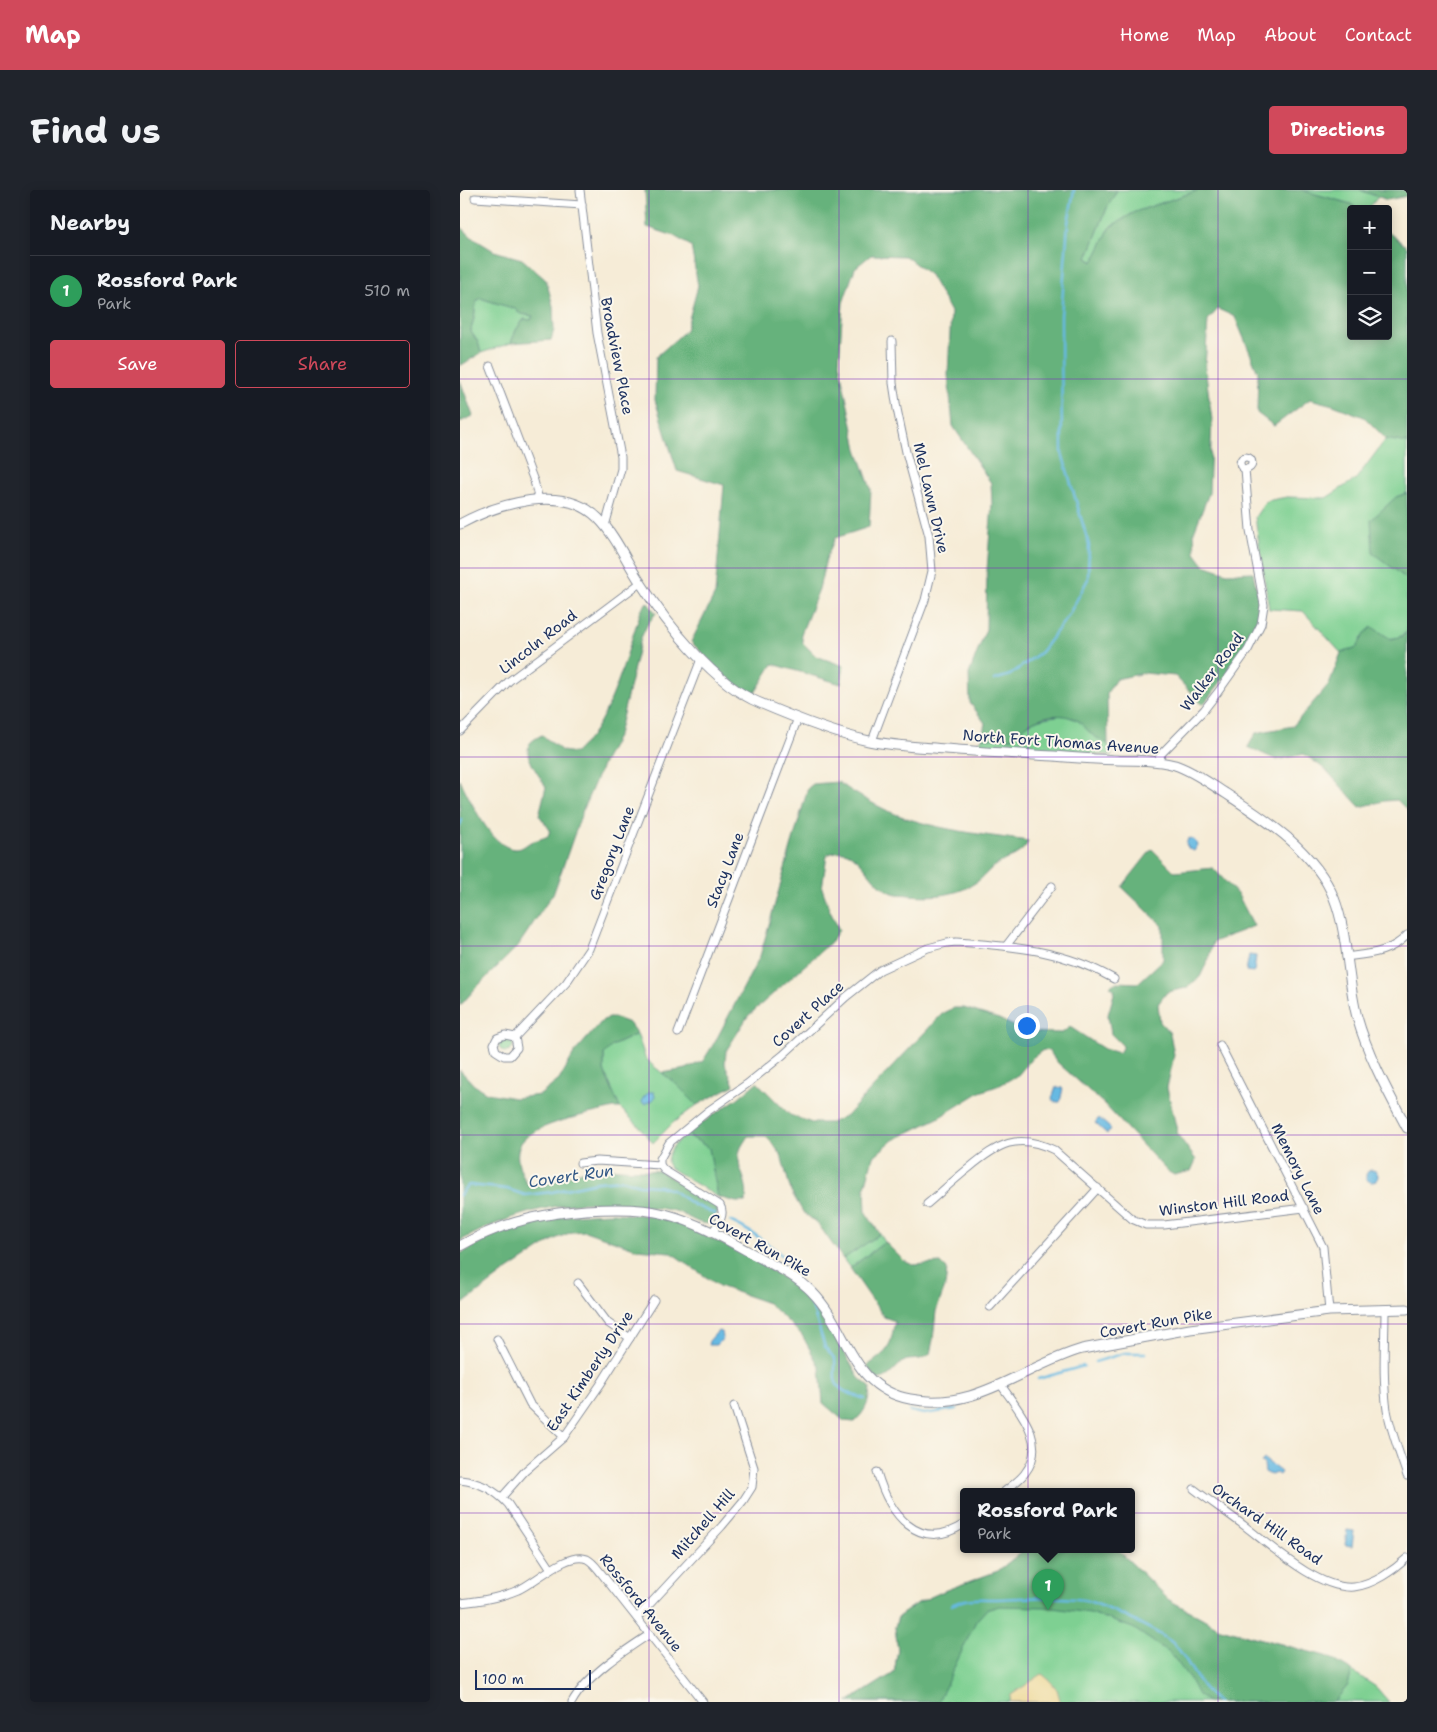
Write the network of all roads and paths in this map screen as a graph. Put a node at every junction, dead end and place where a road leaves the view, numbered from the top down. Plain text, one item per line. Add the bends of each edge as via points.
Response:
1 (580, 190) edge
2 (474, 198) dead end
3 (582, 205) junction
4 (892, 341) dead end
5 (490, 366) dead end
6 (1245, 469) dead end
7 (539, 500) junction
8 (460, 524) edge
9 (605, 526) junction
10 (640, 583) junction
11 (701, 659) junction
12 (798, 718) junction
13 (460, 731) edge
14 (872, 741) junction
15 (1157, 761) junction
16 (1052, 886) dead end
17 (1407, 935) edge
18 (1006, 946) junction
19 (1346, 957) junction
20 (1114, 979) dead end
21 (678, 1033) dead end
22 (515, 1037) dead end
23 (1220, 1045) dead end
24 (1407, 1128) edge
25 (580, 1163) dead end
26 (660, 1165) junction
27 (1098, 1188) junction
28 (927, 1204) dead end
29 (1304, 1208) junction
30 (712, 1232) junction
31 (460, 1246) edge
32 (578, 1283) dead end
33 (654, 1300) dead end
34 (990, 1307) dead end
35 (1385, 1309) junction
36 (1407, 1309) edge
37 (1330, 1311) junction
38 (630, 1338) junction
39 (497, 1339) dead end
40 (1001, 1385) junction
41 (734, 1406) dead end
42 (564, 1437) junction
43 (876, 1472) dead end
44 (1407, 1476) edge
45 (460, 1480) edge
46 (1008, 1488) edge
47 (1194, 1489) dead end
48 (502, 1497) junction
49 (960, 1526) edge
50 (1407, 1558) edge
51 (551, 1569) junction
52 (460, 1603) edge
53 (637, 1618) junction
54 (650, 1634) junction
55 (572, 1702) edge
56 (703, 1702) edge

1 - 3 street, Broadview Place
2 - 3 street
3 - 9 street, Broadview Place via 597,335 621,457 621,469
4 - 14 street, Mel Lawn Drive via 897,409 929,536 932,571 927,593
5 - 7 street
6 - 15 street, Walker Road via 1251,536 1264,606 1262,624 1223,686
7 - 8 street, North Fort Thomas Avenue via 494,509
7 - 9 street, North Fort Thomas Avenue via 566,501 582,507
9 - 10 street, North Fort Thomas Avenue
10 - 11 street, North Fort Thomas Avenue
10 - 13 street, Lincoln Road via 508,681
11 - 12 street, North Fort Thomas Avenue via 749,699
11 - 22 street, Gregory Lane via 589,949 566,983
12 - 14 street, North Fort Thomas Avenue via 844,735
12 - 21 street, Stacy Lane
14 - 15 street, North Fort Thomas Avenue via 1014,754
15 - 19 street, North Fort Thomas Avenue via 1182,768 1204,780 1297,846 1323,877 1333,896
16 - 18 street
17 - 19 street via 1382,951
18 - 20 street, Covert Place via 1076,960
18 - 26 street, Covert Place via 947,943 919,951 880,970 783,1055 670,1143 660,1155
19 - 24 street, North Fort Thomas Avenue via 1364,1039
23 - 29 street, Memory Lane
25 - 26 street
26 - 30 street via 720,1205 722,1216
27 - 28 street, Winston Hill Road via 1054,1150 1033,1142 1016,1142 989,1151
27 - 29 street, Winston Hill Road via 1132,1219 1153,1225
27 - 34 street
29 - 37 street, Memory Lane via 1322,1247
30 - 31 street, Covert Run Pike via 664,1213 621,1209 572,1210 514,1222
30 - 40 street, Covert Run Pike via 774,1265 808,1288 824,1307 863,1372 884,1390 911,1400 933,1401 972,1396
32 - 38 street via 608,1323
33 - 38 street, East Kimberly Drive
35 - 36 street, Covert Run Pike
35 - 37 street, Covert Run Pike
35 - 44 street via 1387,1409
37 - 40 street, Covert Run Pike via 1190,1329 1082,1349 1064,1354
38 - 42 street, East Kimberly Drive
39 - 42 street via 530,1404
40 - 46 street via 1028,1424 1034,1444 1026,1472
41 - 53 street, Mitchell Hill via 754,1468 752,1487 722,1526
42 - 48 street, East Kimberly Drive via 525,1471
43 - 49 street via 891,1505 914,1529 936,1535
45 - 48 street via 480,1484
47 - 50 street, Orchard Hill Road via 1284,1556 1336,1585 1355,1587 1366,1584
48 - 51 street
51 - 52 street, Rossford Avenue via 517,1591
51 - 53 street, Rossford Avenue via 573,1559 587,1559
53 - 54 street, Rossford Avenue
54 - 55 street via 589,1679
54 - 56 street, Rossford Avenue

